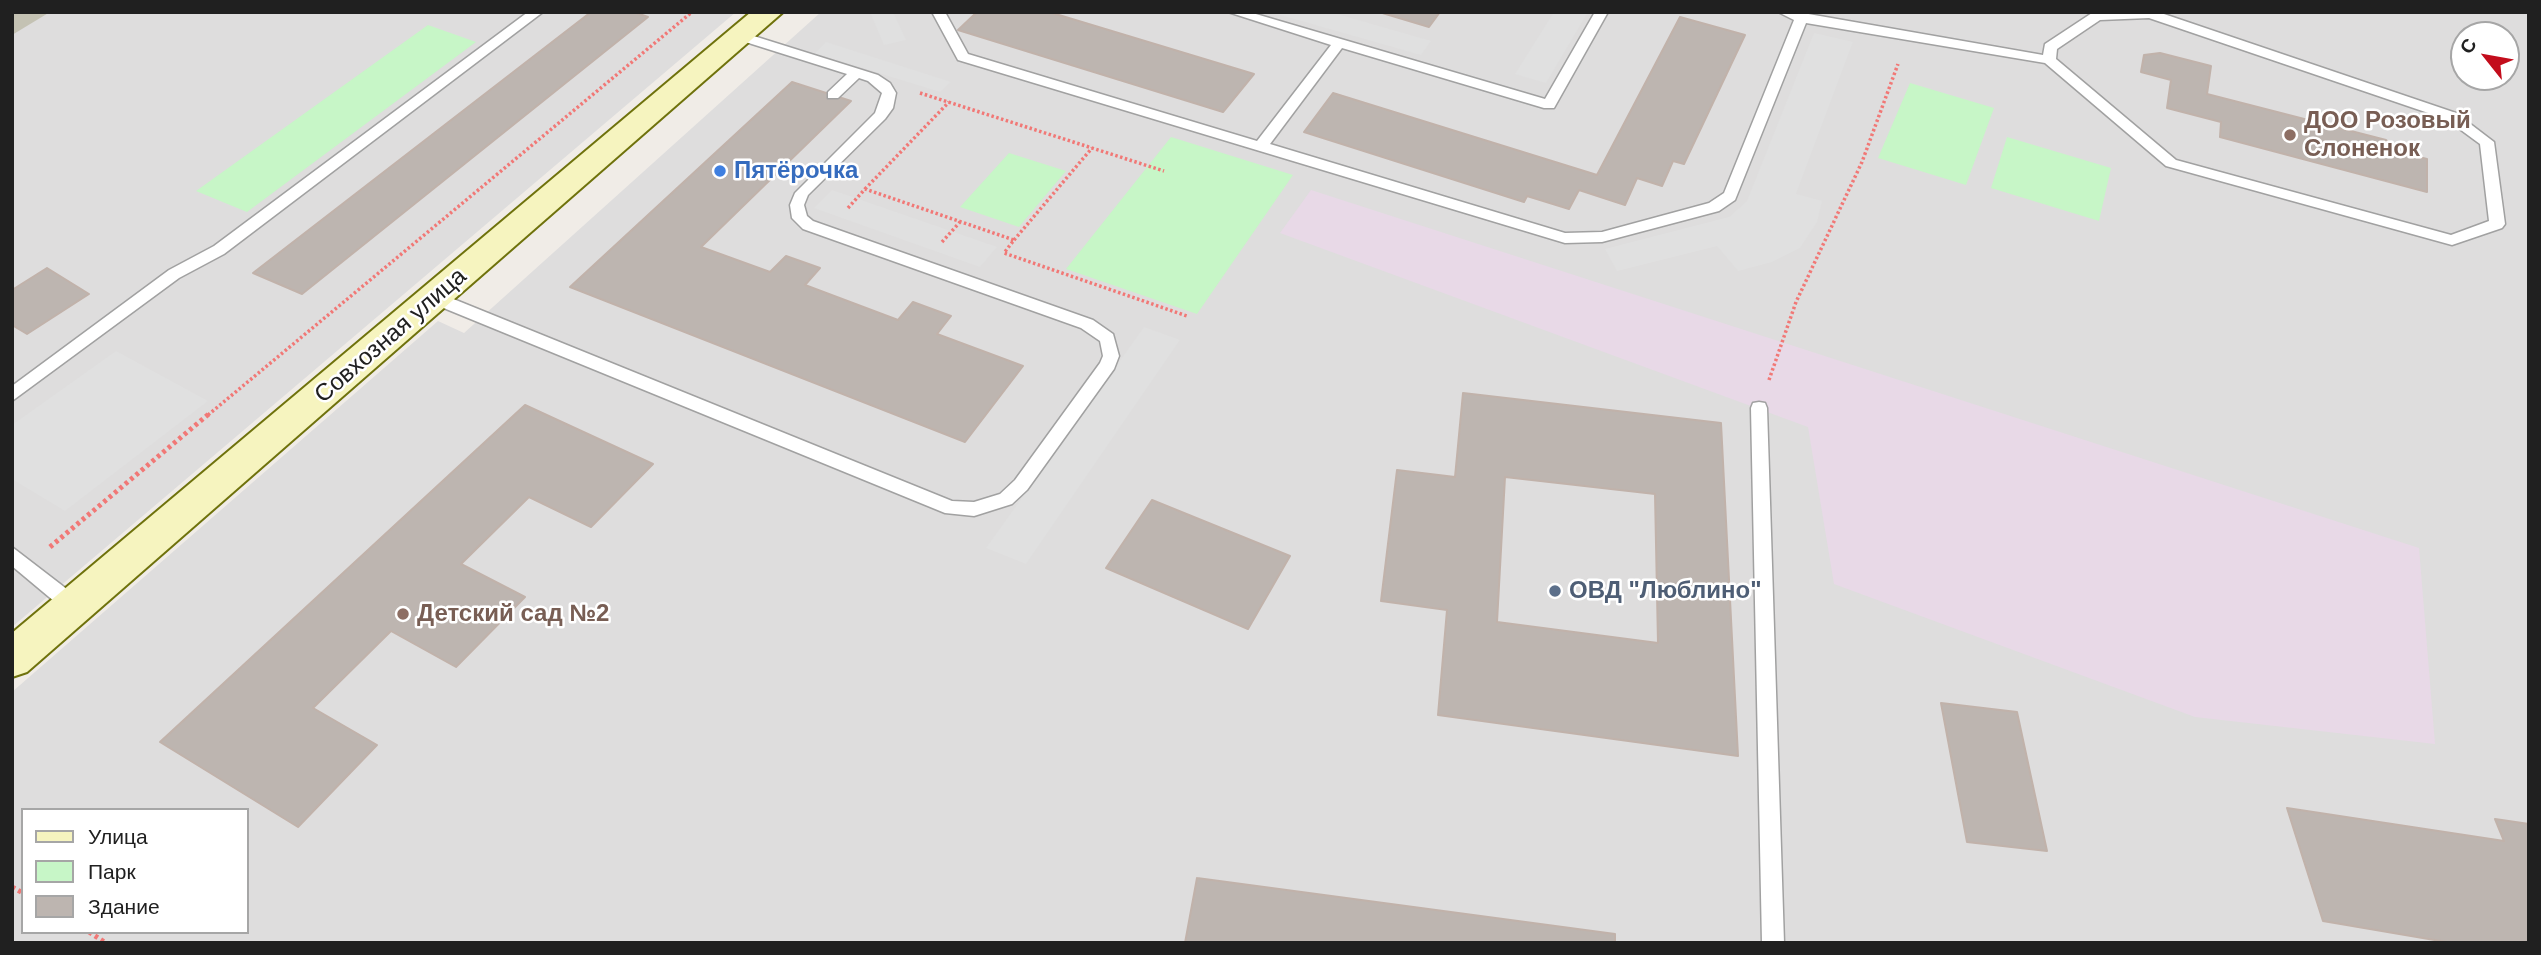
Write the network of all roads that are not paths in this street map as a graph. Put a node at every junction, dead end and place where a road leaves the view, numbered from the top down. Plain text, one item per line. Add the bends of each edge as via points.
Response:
1 (537, 12) edge
2 (769, 12) edge
3 (938, 12) edge
4 (1234, 12) edge
5 (1602, 12) edge
6 (1784, 12) edge
7 (1801, 18) junction
8 (741, 36) junction
9 (1339, 43) junction
10 (2049, 60) junction
11 (856, 73) junction
12 (833, 95) dead end
13 (1260, 146) junction
14 (435, 298) junction
15 (12, 395) edge
16 (1759, 408) road end
17 (19, 560) edge
18 (75, 606) junction
19 (12, 659) edge
20 (1773, 943) edge

1 - 15 lane via 219,250 174,274
2 - 8 street, Совхозная улица
3 - 13 lane via 963,57
4 - 9 lane
5 - 9 lane via 1549,105
6 - 7 lane
7 - 10 lane
7 - 13 lane via 1730,196 1714,207 1602,237 1565,238
8 - 11 lane
8 - 14 street, Совхозная улица
9 - 13 lane
10 - 10 lane via 2171,163 2452,240 2497,224 2487,142 2451,116 2150,14 2097,16 2050,47
11 - 12 lane
11 - 14 lane via 881,82 889,93 886,107 802,193 797,205 800,218 808,225 1087,324 1107,338 1108,365 1006,499 974,509 951,508
14 - 18 street, Совхозная улица
16 - 20 lane
17 - 18 lane
18 - 19 street, Совхозная улица

